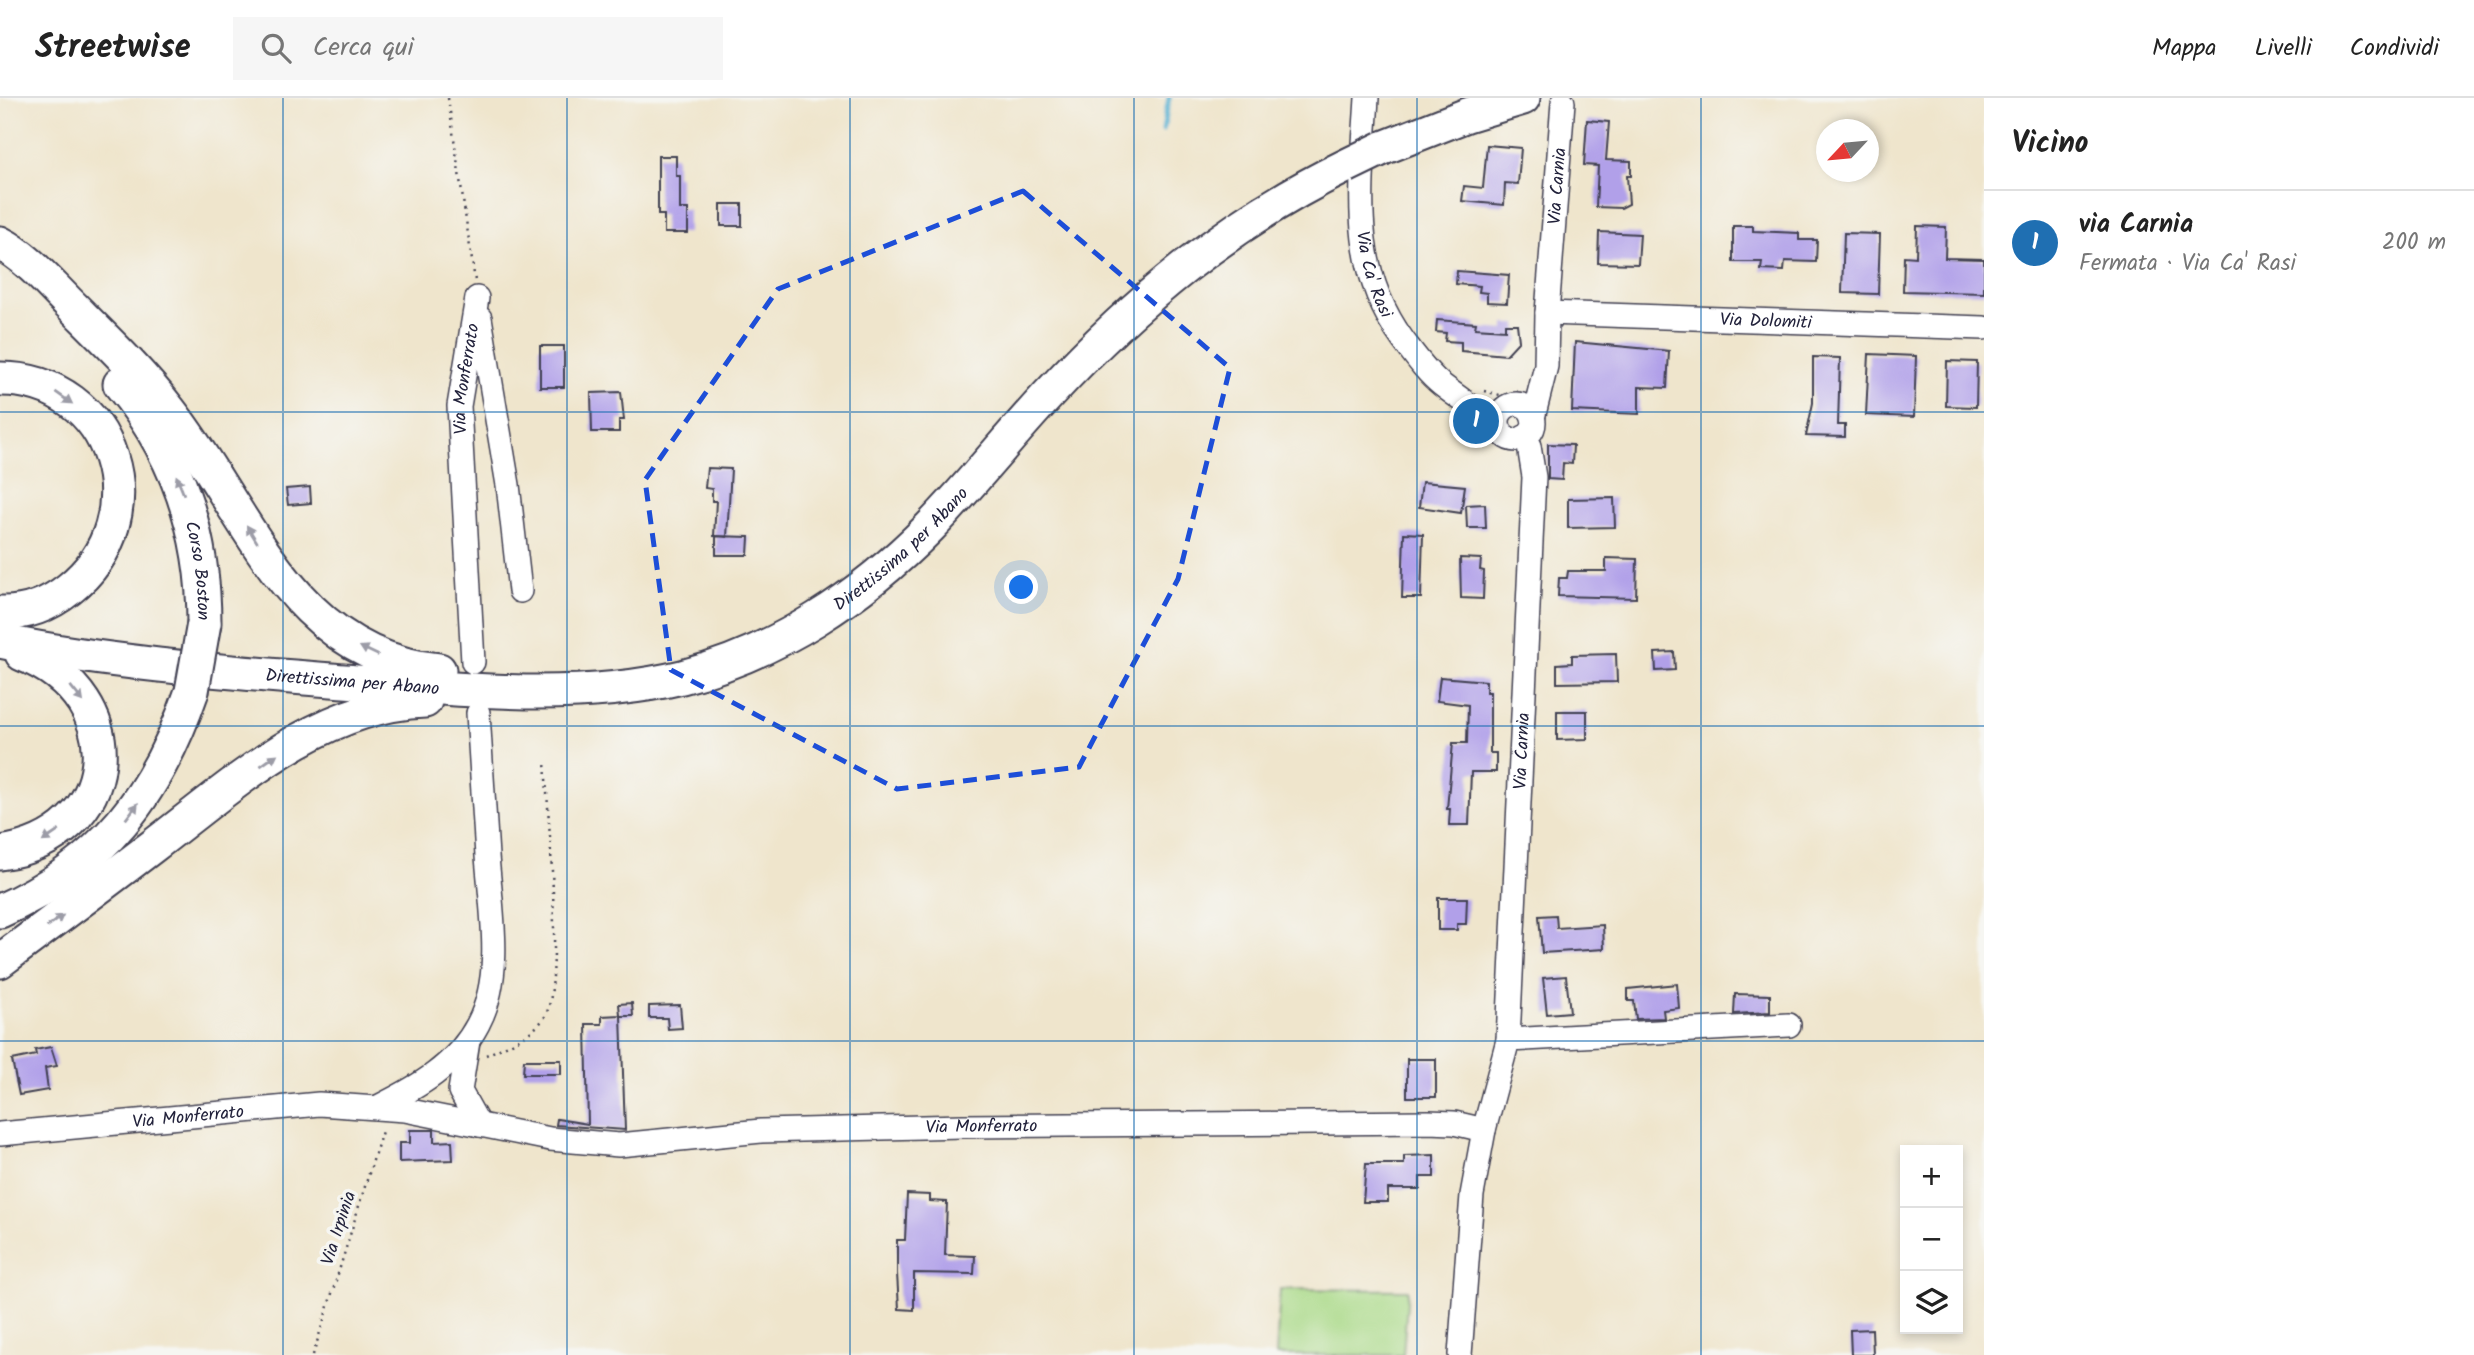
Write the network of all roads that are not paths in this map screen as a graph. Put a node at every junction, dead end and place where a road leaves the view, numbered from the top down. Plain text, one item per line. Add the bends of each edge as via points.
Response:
1 (1367, 98) edge
2 (1523, 98) edge
3 (1563, 102) dead end
4 (0, 243) edge
5 (0, 255) edge
6 (1547, 313) junction
7 (1984, 328) edge
8 (0, 379) edge
9 (493, 390) junction
10 (462, 392) junction
11 (1519, 414) junction
12 (520, 592) dead end
13 (0, 613) edge
14 (0, 620) edge
15 (0, 643) edge
16 (474, 662) dead end
17 (158, 663) junction
18 (580, 692) junction
19 (478, 713) dead end
20 (0, 853) edge
21 (0, 911) edge
22 (0, 961) edge
23 (1789, 1025) dead end
24 (468, 1041) junction
25 (1508, 1041) junction
26 (424, 1084) junction
27 (460, 1091) junction
28 (382, 1107) junction
29 (428, 1115) junction
30 (479, 1125) junction
31 (1484, 1130) junction
32 (0, 1134) edge
33 (1460, 1355) edge

1 - 11 street, Via Ca' Rasi via 1362,240 1381,308 1420,363 1443,386
2 - 18 highway, Direttissima per Abano, bridge via 1383,148 1300,189 1219,239 1138,304 1047,395 929,528 846,600 779,640 709,669
3 - 6 street, Via Carnia
18 -> 4 highway via 401,663 337,633 291,590 172,412 48,283
21 -> 5 highway, Corso Boston, bridge via 86,861 131,816 176,737 191,691 204,623 197,540 182,486 166,452 121,385
6 - 7 street, Via Dolomiti
6 - 11 street, Via Carnia via 1546,366
8 -> 13 highway via 45,385 72,403 91,421 107,447 118,480 110,539 88,575 56,599 27,611
9 - 10 street
9 - 10 street, Via Monferrato via 477,298
9 - 12 street, Via Monferrato
10 - 16 street, Via Monferrato via 459,421
11 - 25 street, Via Carnia via 1533,463
14 - 17 highway, Direttissima per Abano
15 - 17 highway, Direttissima per Abano via 78,657
15 -> 20 highway via 51,669 82,698 99,737 100,767 78,816 48,839
17 - 18 highway, Direttissima per Abano via 400,685
22 -> 18 highway via 262,765 313,733 398,703 514,701
19 - 24 street, Via Monferrato via 493,957 491,992
23 - 25 street
24 - 26 street, Via Monferrato
24 - 27 street, Via Monferrato
25 - 31 street, Via Carnia
26 - 28 street, Via Monferrato
26 - 29 street via 419,1094
27 - 29 street
27 - 30 street
28 - 29 street, Via Monferrato
28 - 32 street, Via Monferrato via 319,1104
29 - 30 street, Via Monferrato
30 - 31 street, Via Monferrato via 550,1139 619,1145 738,1132 963,1126 1428,1122
31 - 33 street, Via Carnia via 1472,1195

